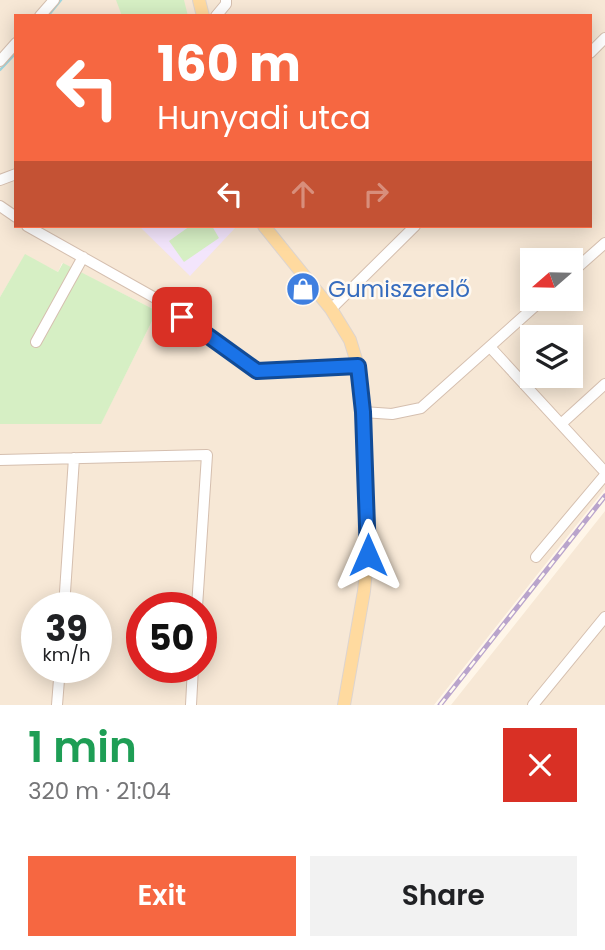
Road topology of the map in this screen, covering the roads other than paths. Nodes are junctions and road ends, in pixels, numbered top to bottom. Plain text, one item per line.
1 (54, 0) edge
2 (42, 14) edge
3 (605, 38) edge
4 (14, 46) edge
5 (592, 51) edge
6 (0, 61) edge
7 (31, 228) edge
8 (266, 228) edge
9 (413, 228) edge
10 (605, 243) edge
11 (83, 257) junction
12 (583, 262) edge
13 (331, 309) junction
14 (529, 312) edge
15 (36, 342) dead end
16 (490, 347) junction
17 (358, 366) junction
18 (605, 384) edge
19 (363, 412) junction
20 (561, 424) junction
21 (74, 458) junction
22 (0, 460) edge
23 (605, 473) edge
24 (536, 558) dead end
25 (65, 592) edge
26 (198, 592) edge
27 (605, 617) edge
28 (59, 683) edge
29 (192, 683) edge
30 (57, 705) edge
31 (191, 705) edge
32 (344, 705) edge
33 (533, 705) edge

1 - 2 street
3 - 5 street
4 - 6 street
7 - 11 street
8 - 13 main road
9 - 13 street
10 - 12 street
11 - 15 street
11 - 17 street
13 - 17 main road
14 - 16 street
16 - 19 street
16 - 20 street
17 - 19 main road
18 - 20 street
19 - 32 main road
20 - 23 street
21 - 22 street
21 - 25 street
21 - 26 street
23 - 24 street
27 - 33 street
28 - 30 street
29 - 31 street

